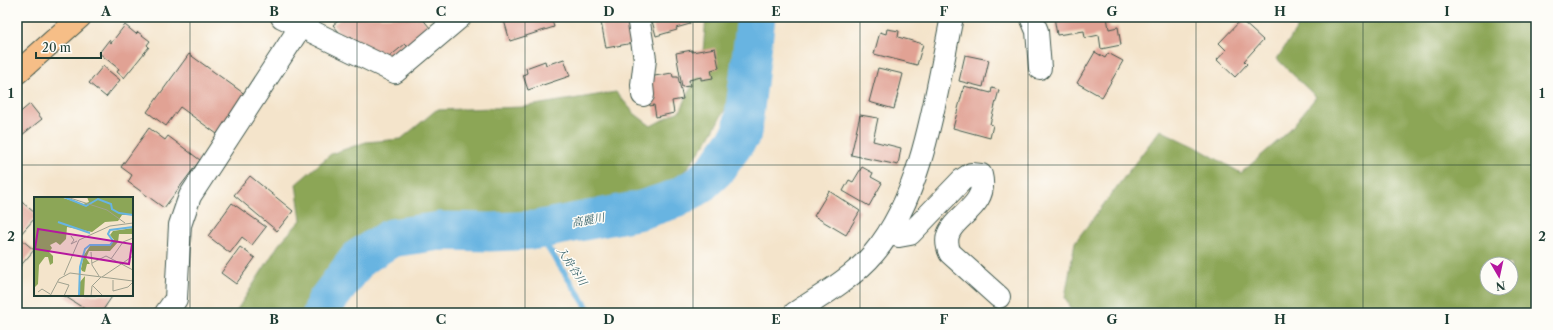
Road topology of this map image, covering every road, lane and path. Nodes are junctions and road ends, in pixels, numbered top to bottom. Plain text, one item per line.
1 (80, 17) edge
2 (460, 17) edge
3 (638, 17) edge
4 (952, 17) edge
5 (1031, 17) edge
6 (291, 21) edge
7 (1040, 68) dead end
8 (17, 73) edge
9 (643, 94) dead end
10 (889, 234) junction
11 (999, 296) dead end
12 (166, 313) edge
13 (794, 313) edge

1 - 8 main road
2 - 6 street
3 - 9 street
4 - 10 street
5 - 7 street
6 - 12 street
10 - 11 street
10 - 13 street

